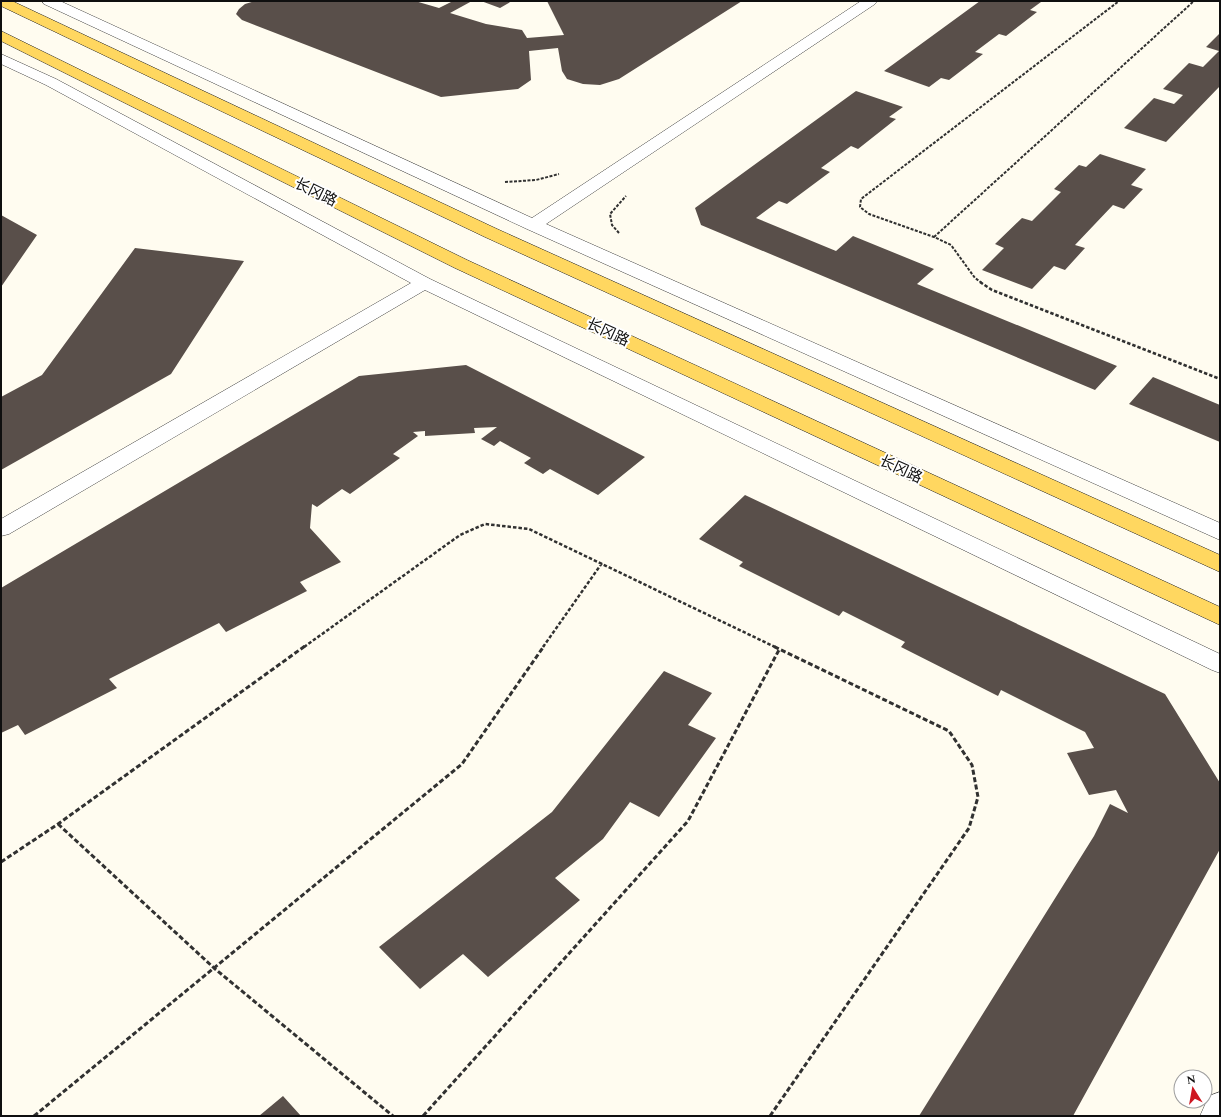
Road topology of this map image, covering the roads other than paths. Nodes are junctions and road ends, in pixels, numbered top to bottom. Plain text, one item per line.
1 (1, 1) edge
2 (49, 1) edge
3 (870, 1) edge
4 (1, 35) edge
5 (1, 58) edge
6 (534, 225) junction
7 (424, 283) junction
8 (1, 528) edge
9 (1220, 532) edge
10 (1220, 564) edge
11 (1220, 618) edge
12 (1220, 664) edge
13 (1220, 1106) edge
14 (1215, 1116) edge

1 - 10 main road
2 - 6 street
3 - 6 street
4 - 11 main road, 长冈路
5 - 7 street
6 - 9 street
7 - 8 street
7 - 12 street
13 - 14 street

